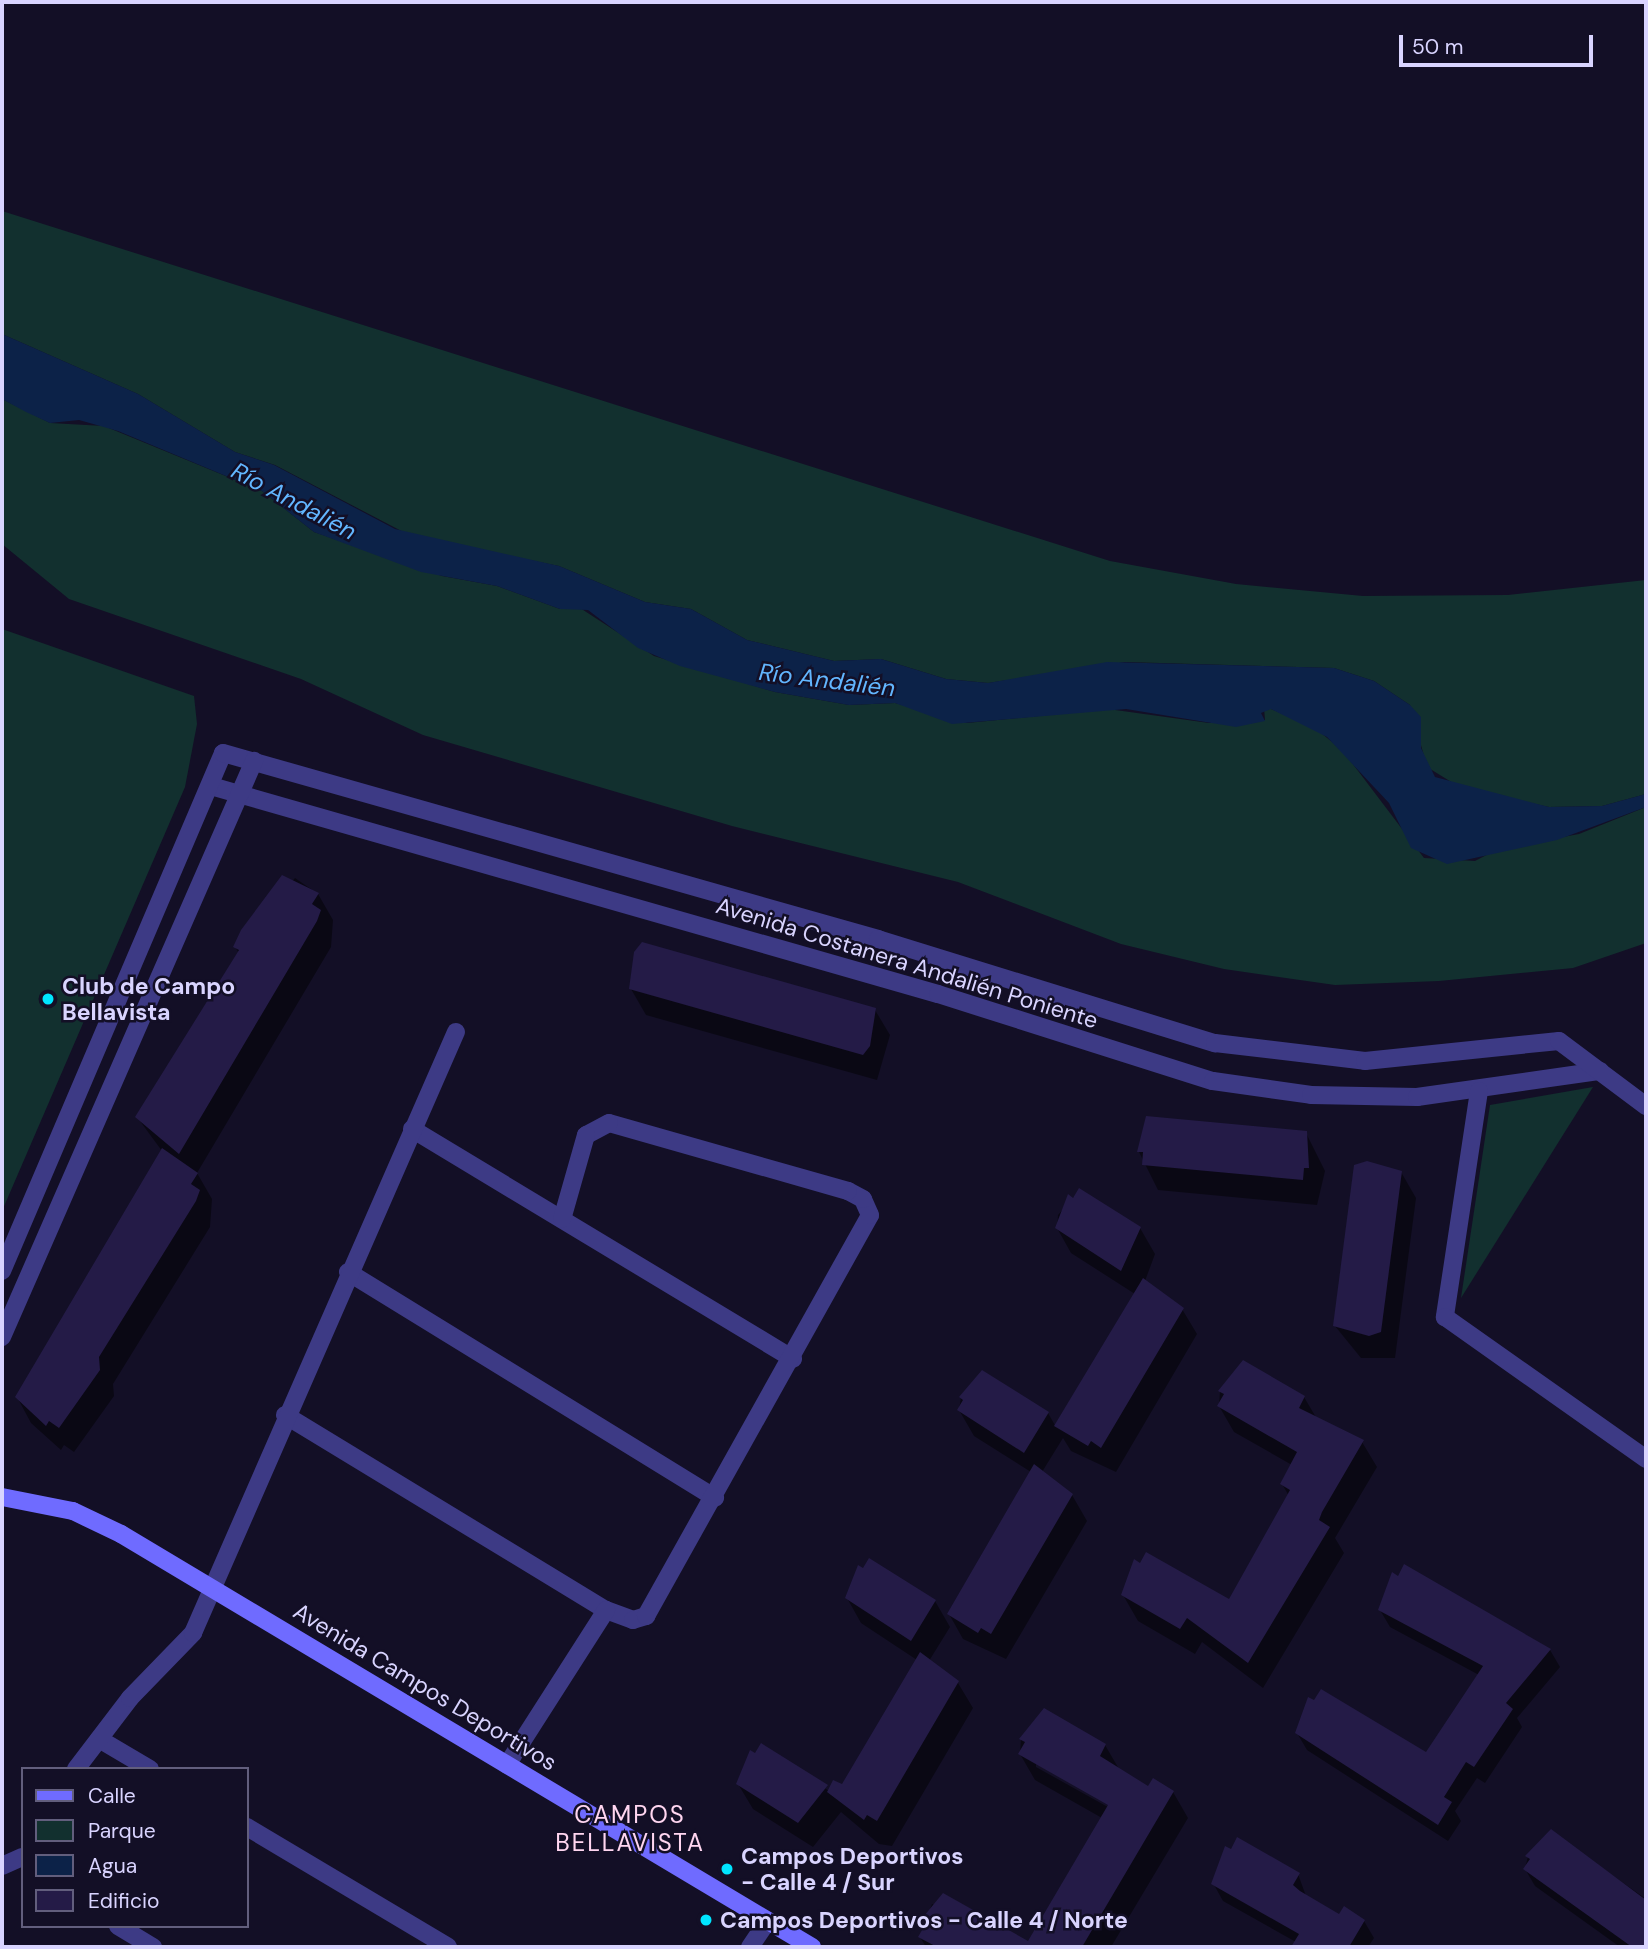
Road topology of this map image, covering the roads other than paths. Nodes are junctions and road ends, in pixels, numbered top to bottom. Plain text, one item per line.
1 (254, 761) junction
2 (211, 786) junction
3 (241, 794) junction
4 (456, 1032) dead end
5 (1600, 1071) junction
6 (1479, 1091) junction
7 (1646, 1106) edge
8 (412, 1129) junction
9 (562, 1219) junction
10 (2, 1271) edge
11 (348, 1272) junction
12 (2, 1336) edge
13 (793, 1359) junction
14 (285, 1415) junction
15 (1646, 1459) edge
16 (2, 1497) edge
17 (715, 1498) junction
18 (214, 1588) junction
19 (606, 1610) junction
20 (99, 1739) junction
21 (507, 1765) junction
22 (78, 1767) edge
23 (146, 1767) edge
24 (248, 1828) edge
25 (21, 1858) edge
26 (2, 1866) edge
27 (766, 1923) junction
28 (121, 1928) edge
29 (153, 1947) edge
30 (448, 1947) edge
31 (750, 1947) edge
32 (812, 1947) edge

1 - 2 street, Avenida Costanera Andalién Poniente
1 - 3 street
1 - 5 street, Avenida Costanera Andalién Poniente
2 - 3 street, Avenida Costanera Andalién Poniente
2 - 10 street
3 - 6 street, Avenida Costanera Andalién Poniente
3 - 12 street
4 - 8 street
5 - 6 street, Avenida Costanera Andalién Poniente
5 - 7 street
6 - 15 street
8 - 9 street
8 - 11 street
9 - 13 street
9 - 13 street
11 - 14 street
11 - 17 street
13 - 17 street
14 - 18 street
14 - 19 street
16 - 18 street, Avenida Campos Deportivos
17 - 19 street
18 - 20 street
18 - 21 street, Avenida Campos Deportivos
19 - 21 street
20 - 22 street
20 - 23 street
21 - 27 street, Avenida Campos Deportivos
24 - 30 street
25 - 26 street
27 - 31 street
27 - 32 street, Avenida Campos Deportivos
28 - 29 street

